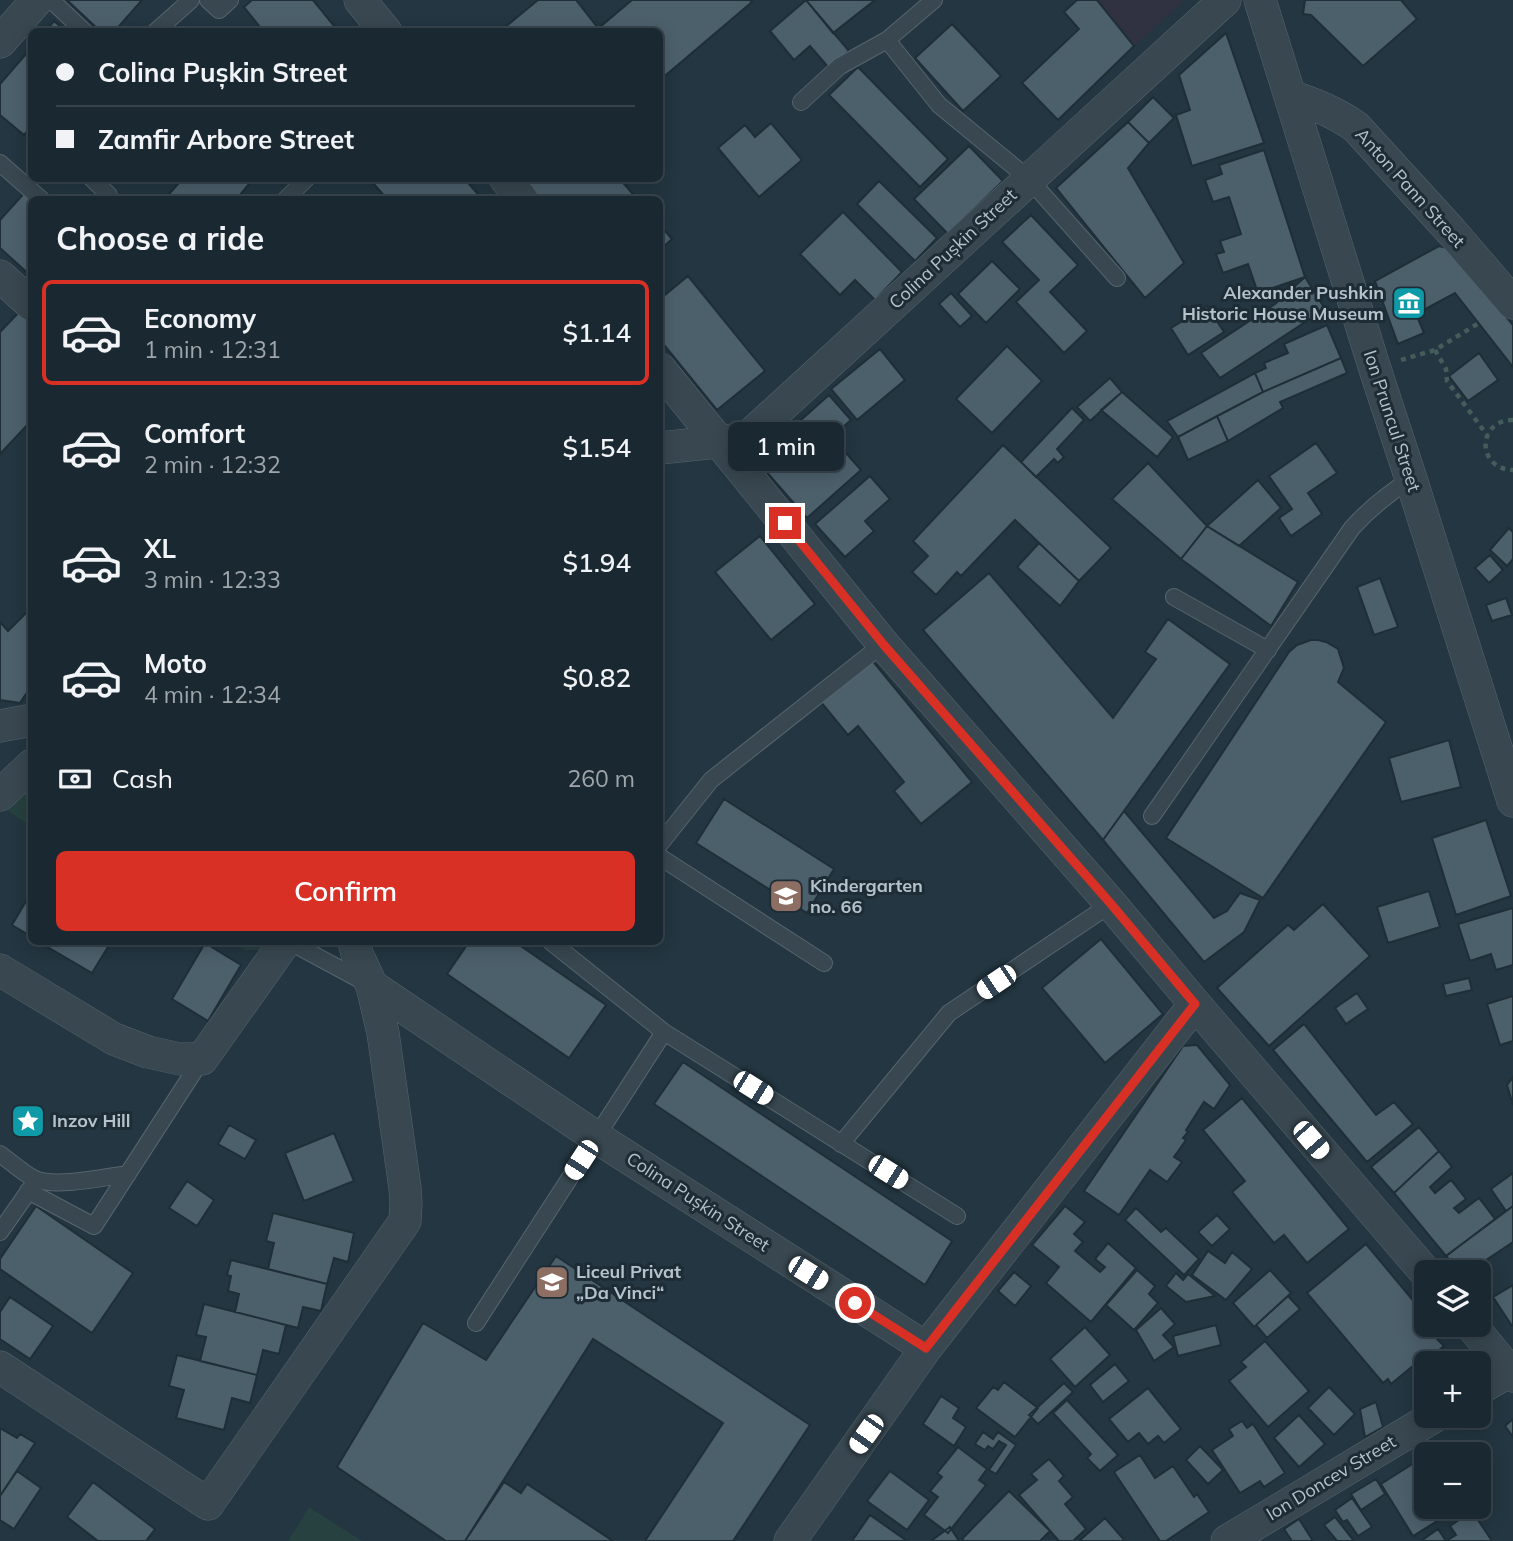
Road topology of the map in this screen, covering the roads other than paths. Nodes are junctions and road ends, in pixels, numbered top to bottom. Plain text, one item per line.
1 (37, 0) edge
2 (51, 0) edge
3 (191, 0) edge
4 (208, 0) edge
5 (230, 0) edge
6 (360, 0) edge
7 (934, 0) edge
8 (1225, 0) edge
9 (1260, 0) edge
10 (81, 28) edge
11 (160, 28) edge
12 (383, 28) edge
13 (887, 40) junction
14 (0, 42) edge
15 (1290, 96) junction
16 (801, 102) dead end
17 (0, 163) edge
18 (1029, 179) junction
19 (95, 182) edge
20 (303, 182) edge
21 (508, 182) edge
22 (109, 195) dead end
23 (37, 196) edge
24 (289, 196) edge
25 (519, 196) edge
26 (0, 276) edge
27 (1117, 278) dead end
28 (28, 301) edge
29 (1513, 303) edge
30 (663, 373) edge
31 (720, 443) junction
32 (663, 447) edge
33 (1412, 479) junction
34 (1174, 597) dead end
35 (883, 644) junction
36 (1268, 650) junction
37 (28, 721) edge
38 (0, 726) edge
39 (28, 769) edge
40 (0, 795) edge
41 (1513, 802) edge
42 (1152, 816) dead end
43 (663, 840) edge
44 (663, 859) edge
45 (1111, 904) junction
46 (285, 945) edge
47 (293, 945) edge
48 (355, 945) edge
49 (555, 945) edge
50 (824, 963) dead end
51 (0, 970) edge
52 (372, 986) junction
53 (1195, 1004) junction
54 (664, 1032) junction
55 (202, 1059) junction
56 (596, 1137) junction
57 (841, 1143) junction
58 (0, 1154) edge
59 (128, 1174) junction
60 (32, 1186) junction
61 (957, 1216) dead end
62 (0, 1232) edge
63 (1415, 1260) edge
64 (476, 1323) dead end
65 (1481, 1337) edge
66 (926, 1348) junction
67 (0, 1367) edge
68 (1512, 1372) edge
69 (1491, 1383) edge
70 (1415, 1428) edge
71 (790, 1541) edge
72 (1227, 1541) edge

1 - 14 street
2 - 10 lane
3 - 11 lane
4 - 5 lane
6 - 12 street
7 - 13 lane
8 - 18 street, Colina Pușkin Street
9 - 15 street, Ion Pruncul Street
13 - 16 lane
13 - 18 lane
15 - 29 street, Anton Pann Street
15 - 33 street, Ion Pruncul Street
17 - 23 lane
18 - 27 lane
18 - 31 street, Colina Pușkin Street
19 - 22 lane
20 - 24 lane
21 - 25 street
26 - 28 street
30 - 31 street
31 - 32 street, Colina Pușkin Street
31 - 35 street
33 - 36 lane
33 - 41 street, Ion Pruncul Street
34 - 36 lane
35 - 43 lane
35 - 45 street
36 - 42 lane
37 - 38 street
39 - 40 street
44 - 50 lane
45 - 53 street
45 - 57 lane
46 - 55 street
47 - 52 lane
48 - 52 street
49 - 54 lane
51 - 55 street
52 - 56 street, Colina Pușkin Street
52 - 67 street
53 - 63 street
53 - 66 street
54 - 56 lane
54 - 57 lane
55 - 59 lane
56 - 64 lane
56 - 66 street, Colina Pușkin Street
57 - 61 lane
58 - 60 lane
59 - 60 lane
59 - 60 lane
60 - 62 lane
65 - 68 street
66 - 71 street
68 - 69 street
70 - 72 street, Ion Doncev Street

